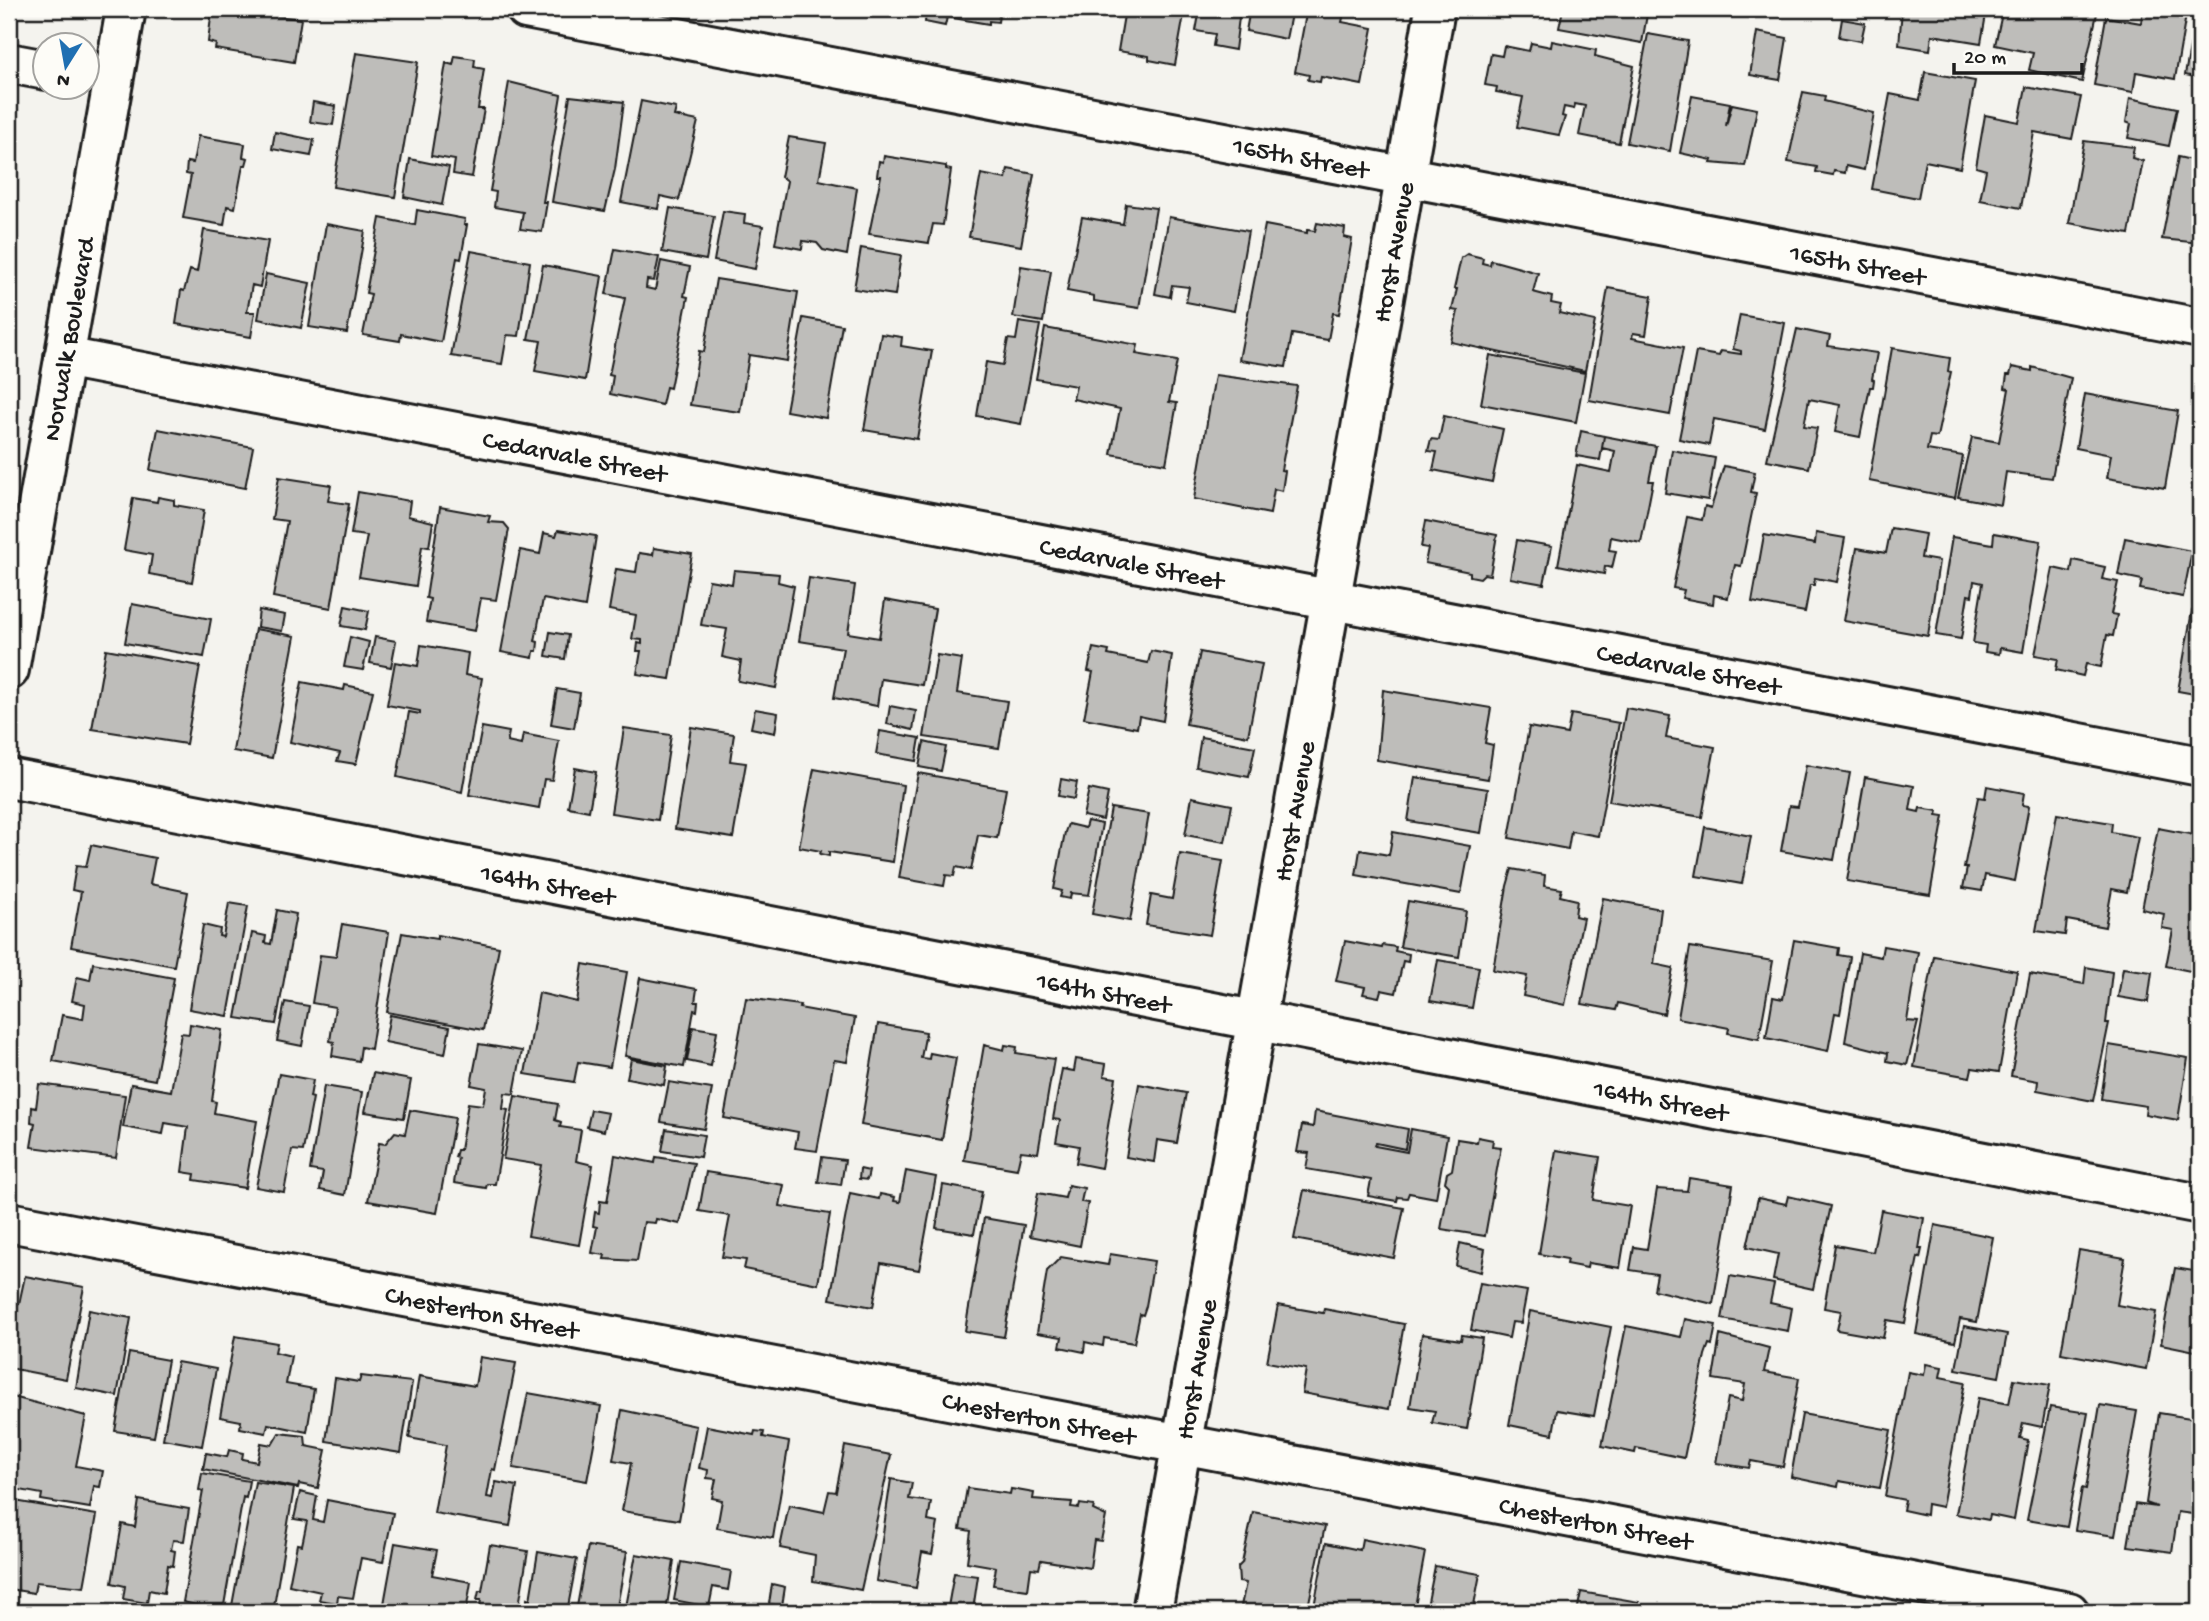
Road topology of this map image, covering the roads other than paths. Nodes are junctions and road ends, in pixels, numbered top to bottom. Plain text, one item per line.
1 (126, 9) edge
2 (526, 9) edge
3 (1434, 9) edge
4 (9, 63) edge
5 (32, 68) edge
6 (102, 75) edge
7 (97, 102) edge
8 (1405, 176) junction
9 (2200, 328) edge
10 (64, 357) junction
11 (1331, 600) junction
12 (9, 670) edge
13 (2200, 766) edge
14 (9, 778) edge
15 (1256, 1021) junction
16 (2200, 1204) edge
17 (9, 1222) edge
18 (1182, 1444) junction
19 (1152, 1612) edge
20 (2069, 1612) edge

1 - 6 street, Norwalk Boulevard
2 - 8 street, 165th Street
3 - 8 street, Horst Avenue
4 - 5 street
7 - 10 street, Norwalk Boulevard
8 - 9 street, 165th Street
8 - 11 street, Horst Avenue
10 - 11 street, Cedarvale Street
10 - 12 street, Norwalk Boulevard
11 - 13 street, Cedarvale Street
11 - 15 street, Horst Avenue
14 - 15 street, 164th Street
15 - 16 street, 164th Street
15 - 18 street, Horst Avenue
17 - 18 street, Chesterton Street
18 - 19 street, Horst Avenue
18 - 20 street, Chesterton Street

